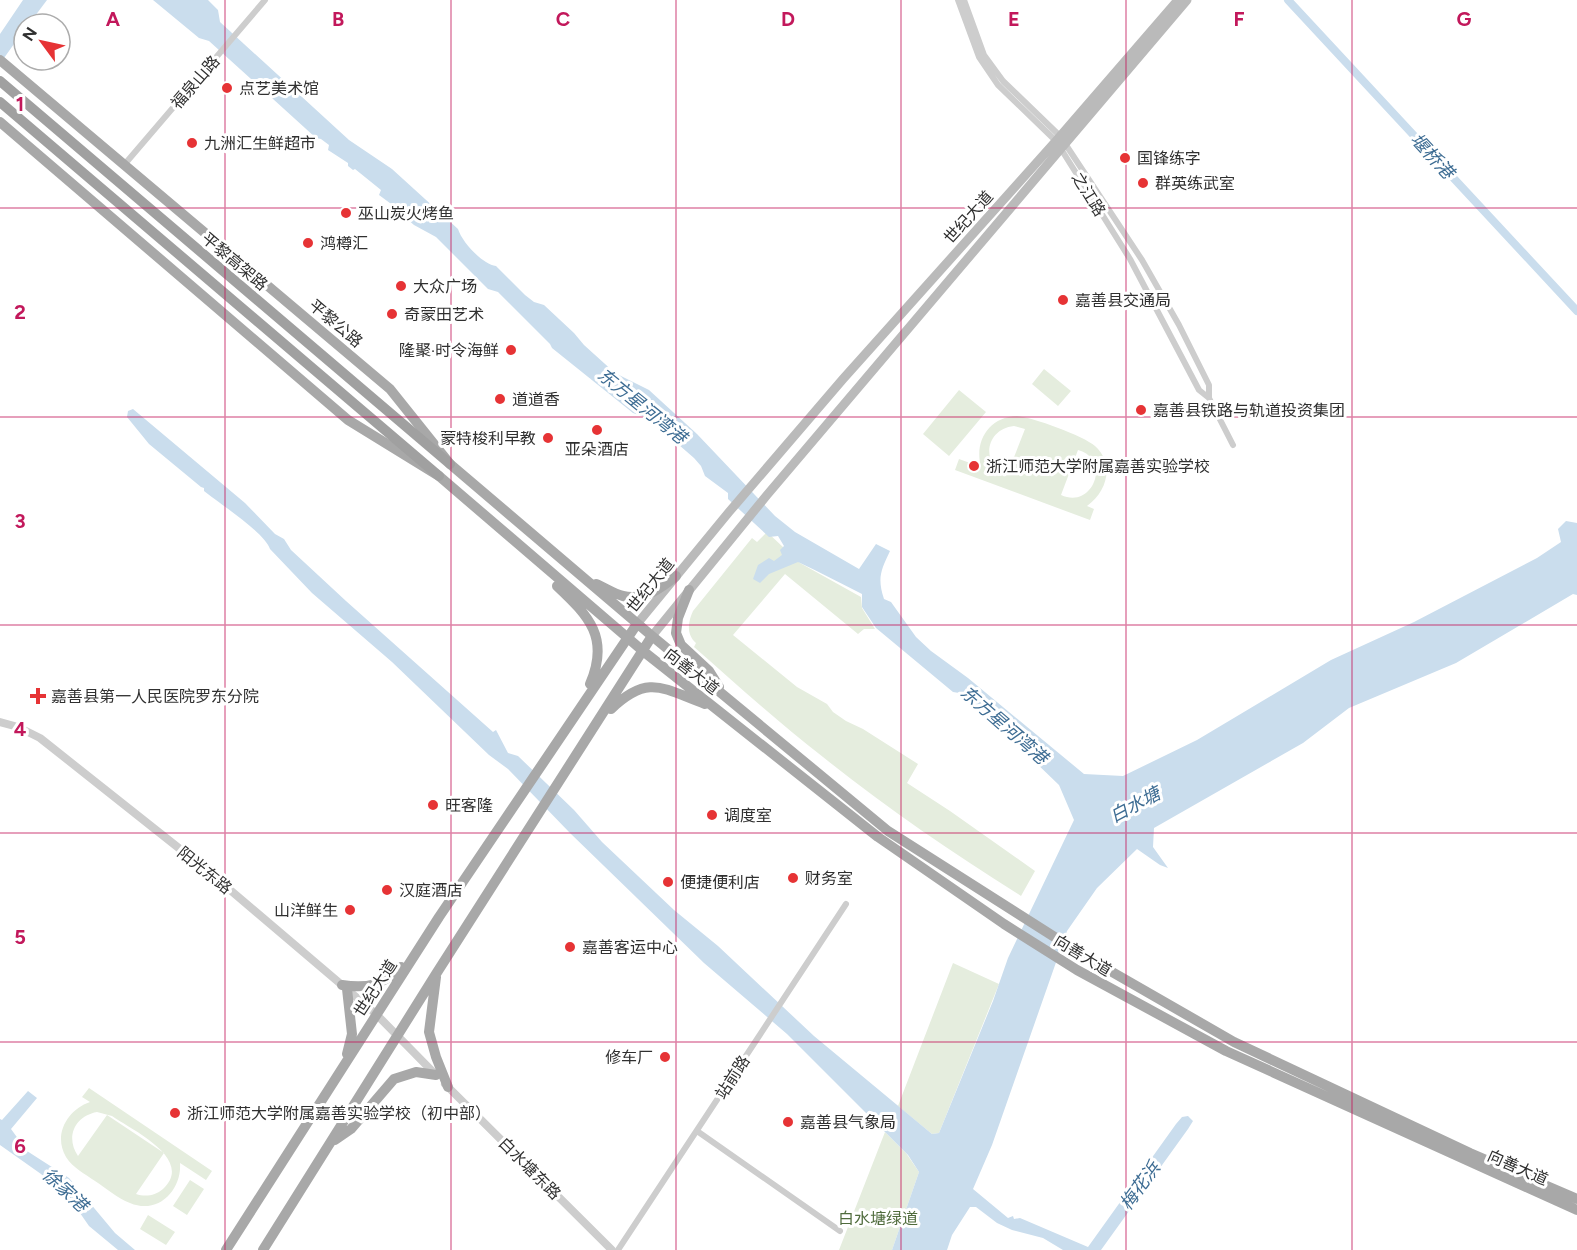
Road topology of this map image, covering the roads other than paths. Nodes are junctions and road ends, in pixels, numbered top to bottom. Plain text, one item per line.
1 (265, 0) edge
2 (958, 0) edge
3 (964, 0) edge
4 (1178, 0) edge
5 (1187, 0) edge
6 (0, 60) edge
7 (0, 81) edge
8 (0, 102) edge
9 (0, 122) edge
10 (1061, 142) junction
11 (124, 165) junction
12 (1209, 398) junction
13 (1233, 445) dead end
14 (450, 464) junction
15 (438, 476) junction
16 (542, 564) junction
17 (676, 576) junction
18 (586, 580) junction
19 (689, 590) junction
20 (638, 624) junction
21 (652, 636) junction
22 (627, 637) junction
23 (643, 651) junction
24 (726, 697) junction
25 (580, 707) junction
26 (714, 707) junction
27 (599, 719) junction
28 (0, 722) edge
29 (846, 904) dead end
30 (439, 917) junction
31 (436, 974) junction
32 (345, 987) junction
33 (376, 1014) junction
34 (397, 1036) junction
35 (343, 1066) junction
36 (436, 1075) junction
37 (448, 1087) junction
38 (697, 1131) junction
39 (329, 1144) junction
40 (1577, 1199) edge
41 (1577, 1210) edge
42 (840, 1231) dead end
43 (226, 1250) edge
44 (263, 1250) edge
45 (612, 1250) edge
46 (618, 1250) edge

1 - 11 street, 福泉山路
2 - 10 street, 之江路
3 - 10 street, 之江路
4 - 10 main road, 世纪大道
5 - 10 main road, 世纪大道
6 - 11 main road, 平黎公路
7 - 14 highway, 平黎高架路
8 - 15 highway, 平黎高架路
9 - 15 main road
10 - 12 street, 之江路
10 - 12 street, 之江路
10 - 17 main road, 世纪大道
10 - 19 main road, 世纪大道
11 - 14 main road, 平黎公路
12 - 13 street, 之江路
14 - 18 main road, 平黎公路
15 - 16 main road
16 - 22 main road
16 - 25 main road
17 - 18 main road
17 - 20 main road, 世纪大道
18 - 20 main road, 平黎公路
19 - 21 main road, 世纪大道
19 - 24 main road
20 - 21 main road, 向善大道
20 - 22 main road, 世纪大道
21 - 23 main road, 世纪大道
21 - 24 main road, 向善大道
22 - 23 main road, 向善大道
22 - 25 main road, 世纪大道
23 - 26 main road, 向善大道
23 - 27 main road, 世纪大道
24 - 40 main road, 向善大道
25 - 30 main road, 世纪大道
26 - 27 main road
26 - 41 main road, 向善大道
27 - 31 main road, 世纪大道
28 - 32 street, 阳光东路
29 - 38 street, 站前路
30 - 32 main road
30 - 33 main road, 世纪大道
31 - 34 main road, 世纪大道
31 - 37 main road
32 - 33 street, 阳光东路
32 - 35 main road
33 - 34 street, 阳光东路
33 - 35 main road, 世纪大道
34 - 36 street, 白水塘东路
34 - 39 main road, 世纪大道
35 - 43 main road, 世纪大道
36 - 37 street, 白水塘东路
36 - 39 main road
37 - 45 street, 白水塘东路
38 - 42 street
38 - 46 street, 站前路
39 - 44 main road, 世纪大道

